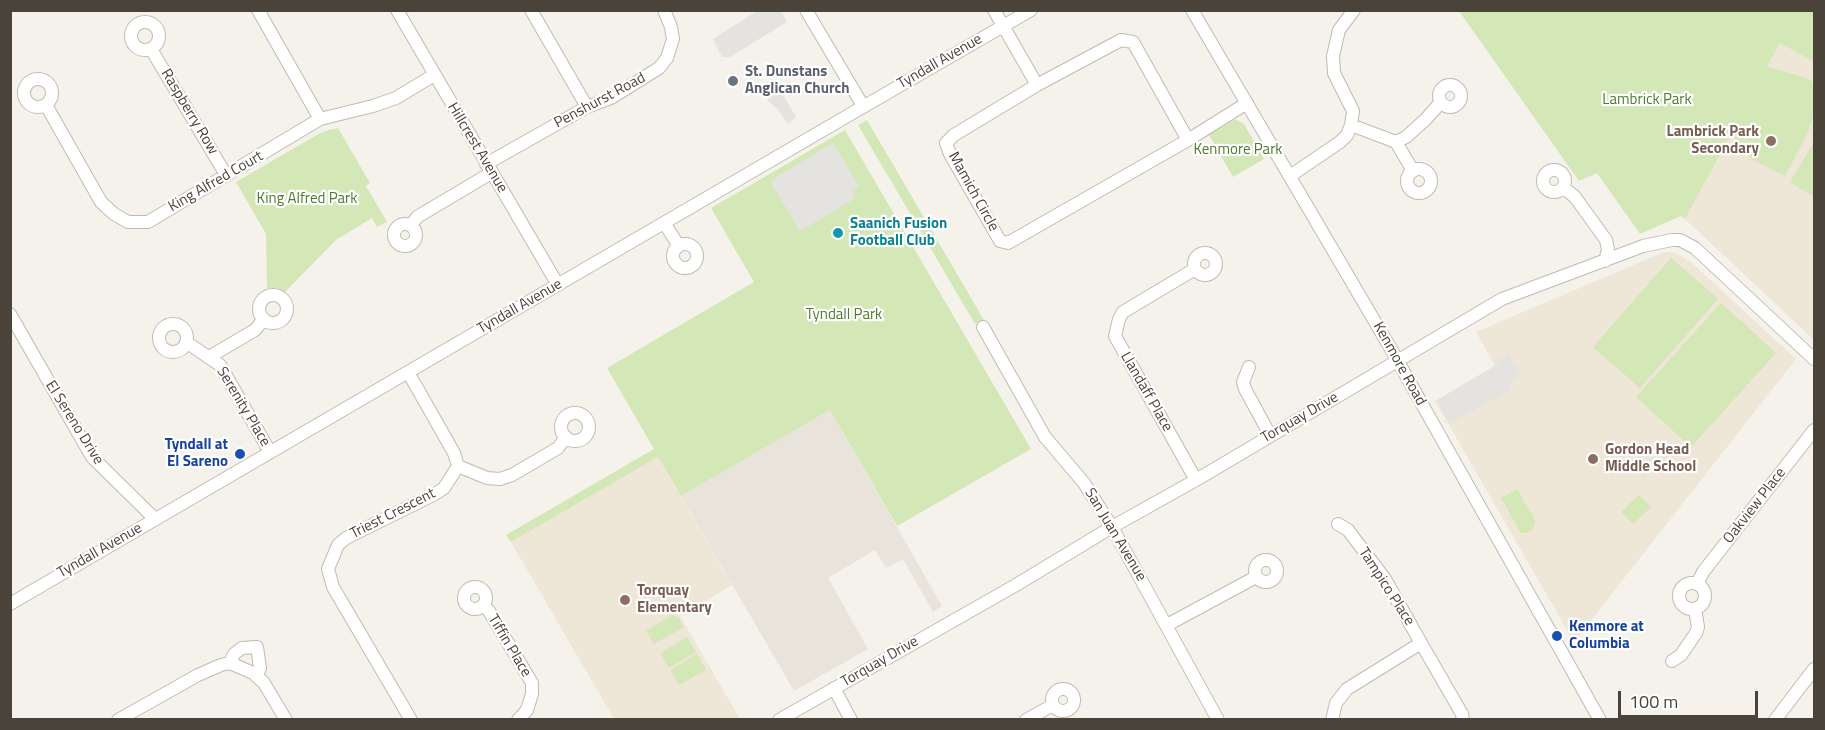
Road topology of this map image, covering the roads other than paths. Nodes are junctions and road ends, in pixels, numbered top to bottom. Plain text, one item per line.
1 (258, 10) edge
2 (397, 10) edge
3 (531, 10) edge
4 (664, 10) edge
5 (806, 10) edge
6 (994, 10) edge
7 (1031, 10) edge
8 (1192, 10) edge
9 (1354, 10) edge
10 (1003, 26) junction
11 (151, 49) dead end
12 (434, 75) junction
13 (1037, 85) junction
14 (1440, 102) dead end
15 (1247, 104) junction
16 (46, 105) dead end
17 (587, 106) junction
18 (863, 106) junction
19 (320, 119) junction
20 (1351, 125) junction
21 (1188, 140) junction
22 (1396, 142) junction
23 (489, 168) junction
24 (1413, 171) dead end
25 (226, 175) junction
26 (1290, 176) junction
27 (1564, 188) dead end
28 (664, 223) junction
29 (411, 226) dead end
30 (679, 246) dead end
31 (1605, 261) junction
32 (1196, 269) dead end
33 (558, 285) junction
34 (10, 314) edge
35 (264, 319) dead end
36 (982, 327) dead end
37 (186, 342) dead end
38 (209, 357) junction
39 (1815, 359) edge
40 (1398, 361) junction
41 (1249, 367) dead end
42 (408, 372) junction
43 (1815, 430) edge
44 (1270, 435) junction
45 (566, 437) dead end
46 (270, 452) junction
47 (458, 466) junction
48 (1196, 480) junction
49 (155, 519) junction
50 (1338, 524) dead end
51 (1112, 526) junction
52 (1256, 577) dead end
53 (1697, 584) junction
54 (10, 604) edge
55 (483, 605) dead end
56 (1695, 609) junction
57 (1167, 625) junction
58 (1421, 643) junction
59 (1672, 661) dead end
60 (230, 663) junction
61 (1815, 669) edge
62 (256, 676) junction
63 (834, 688) junction
64 (1053, 705) dead end
65 (118, 720) edge
66 (286, 720) edge
67 (411, 720) edge
68 (518, 720) edge
69 (778, 720) edge
70 (851, 720) edge
71 (1026, 720) edge
72 (1218, 720) edge
73 (1332, 720) edge
74 (1463, 720) edge
75 (1600, 720) edge
76 (1775, 720) edge

1 - 19 street
2 - 12 street, Hillcrest Avenue
3 - 17 street
4 - 17 street, Penshurst Road
5 - 18 street
6 - 10 street
7 - 10 street, Tyndall Avenue
8 - 15 street, Kenmore Road
9 - 20 street
10 - 13 street
10 - 18 street, Tyndall Avenue
11 - 25 street, Raspberry Row
12 - 19 street, King Alfred Court
12 - 23 street, Hillcrest Avenue
13 - 21 street, Mamich Circle
13 - 21 street, Mamich Circle
14 - 22 street
15 - 21 street, Mamich Circle
15 - 26 street, Kenmore Road
16 - 25 street, King Alfred Court
17 - 23 street, Penshurst Road
18 - 28 street, Tyndall Avenue
19 - 25 street, King Alfred Court
20 - 22 street
20 - 26 street
22 - 24 street
23 - 29 street, Penshurst Road
23 - 33 street, Hillcrest Avenue
26 - 40 street, Kenmore Road
27 - 31 street
28 - 30 street
28 - 33 street, Tyndall Avenue
31 - 39 street, Torquay Drive
31 - 40 street, Torquay Drive
32 - 48 street, Llandaff Place
33 - 42 street, Tyndall Avenue
34 - 49 street, El Sereno Drive
35 - 38 street
36 - 51 street, San Juan Avenue
37 - 38 street, Serenity Place
38 - 46 street, Serenity Place
40 - 44 street, Torquay Drive
40 - 75 street, Kenmore Road
41 - 44 street
42 - 46 street, Tyndall Avenue
42 - 47 street
43 - 53 street, Oakview Place
44 - 48 street, Torquay Drive
45 - 47 street
46 - 49 street, Tyndall Avenue
47 - 67 street, Triest Crescent
48 - 51 street, Torquay Drive
49 - 54 street, Tyndall Avenue
50 - 58 street, Tampico Place
51 - 57 street, San Juan Avenue
51 - 63 street, Torquay Drive
52 - 57 street
53 - 56 street
53 - 56 street, Oakview Place
55 - 68 street, Tiffin Place
56 - 59 street
57 - 72 street, San Juan Avenue
58 - 73 street, Tampico Place
58 - 74 street
60 - 62 street
60 - 62 street
60 - 65 street
61 - 76 street
62 - 66 street
63 - 69 street, Torquay Drive
63 - 70 street
64 - 71 street

